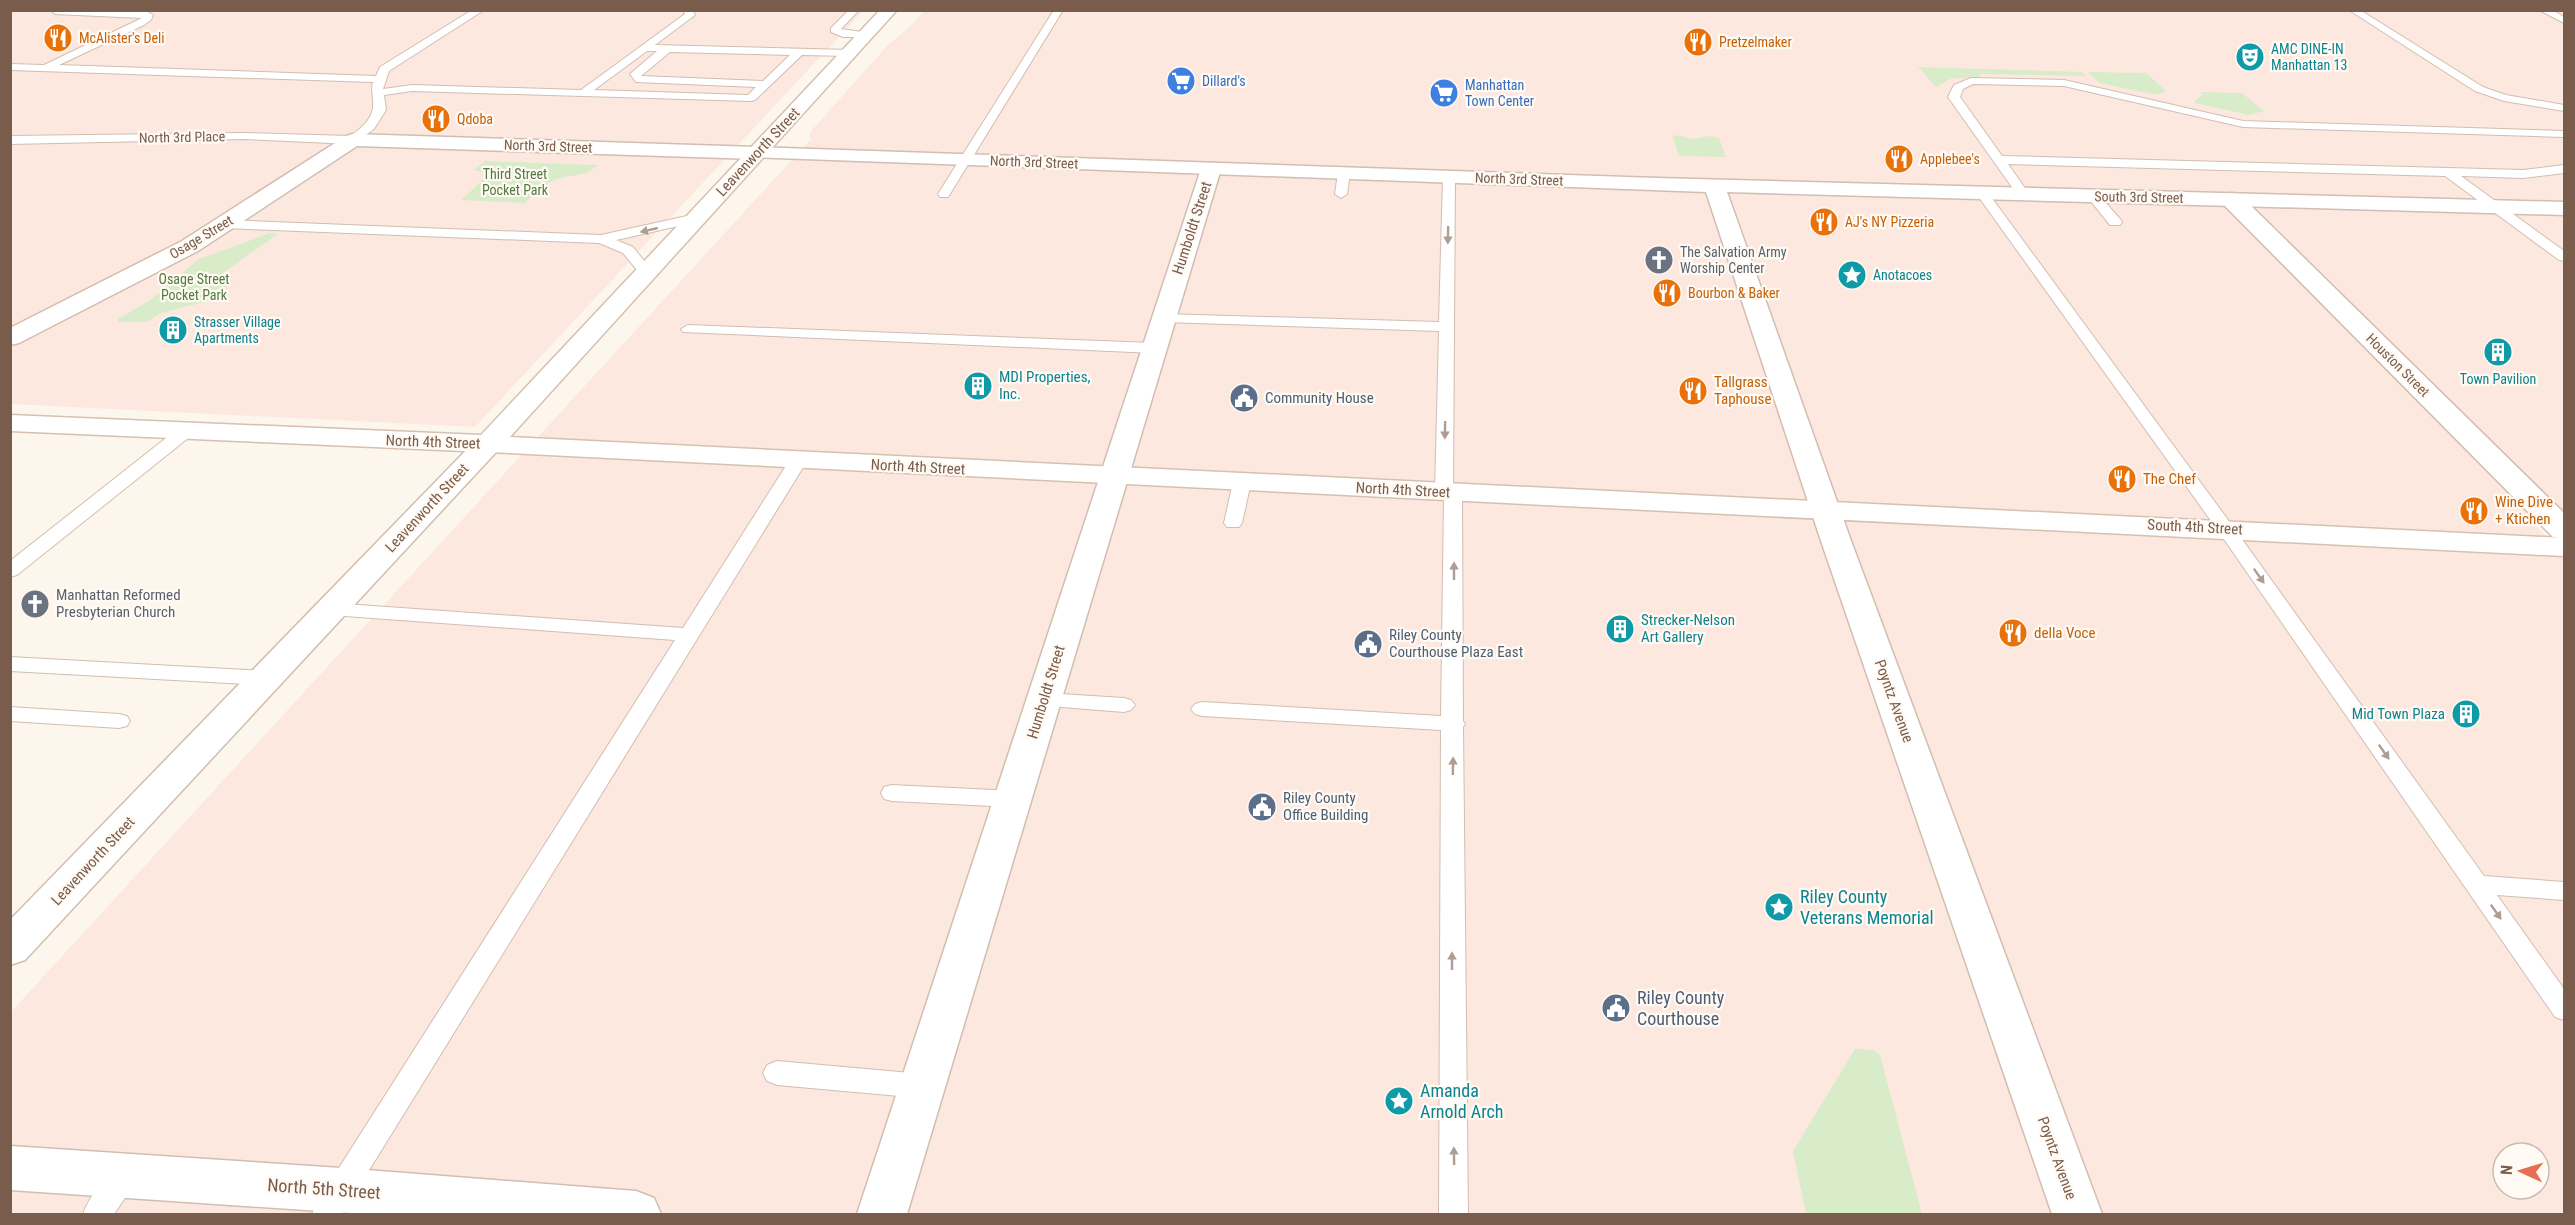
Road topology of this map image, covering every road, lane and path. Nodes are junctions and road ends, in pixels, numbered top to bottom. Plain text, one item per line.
1 (55, 10) edge
2 (480, 10) edge
3 (688, 10) edge
4 (855, 10) edge
5 (889, 10) edge
6 (1059, 10) edge
7 (2352, 10) edge
8 (2543, 10) edge
9 (2565, 20) edge
10 (866, 35) junction
11 (645, 48) junction
12 (667, 49) junction
13 (799, 52) junction
14 (850, 53) junction
15 (10, 67) edge
16 (43, 68) junction
17 (380, 80) junction
18 (766, 84) junction
19 (378, 93) junction
20 (583, 93) junction
21 (2563, 104) edge
22 (2564, 135) edge
23 (10, 140) edge
24 (353, 140) junction
25 (756, 153) junction
26 (966, 160) junction
27 (1999, 160) junction
28 (1211, 169) junction
29 (2565, 169) edge
30 (2448, 172) junction
31 (1344, 173) junction
32 (1449, 177) junction
33 (1714, 185) junction
34 (1982, 193) junction
35 (944, 194) dead end
36 (1341, 194) dead end
37 (2023, 194) junction
38 (2093, 196) junction
39 (2231, 199) junction
40 (2493, 207) junction
41 (2565, 209) edge
42 (696, 218) junction
43 (2115, 222) dead end
44 (224, 224) junction
45 (600, 239) junction
46 (2565, 257) edge
47 (646, 272) junction
48 (1164, 318) junction
49 (1446, 327) junction
50 (688, 329) dead end
51 (10, 338) edge
52 (1154, 348) junction
53 (10, 423) edge
54 (186, 431) junction
55 (488, 444) junction
56 (798, 461) junction
57 (1114, 476) junction
58 (1242, 482) junction
59 (1448, 492) junction
60 (1825, 510) junction
61 (1233, 523) dead end
62 (2225, 528) junction
63 (2565, 530) edge
64 (2565, 547) edge
65 (10, 571) edge
66 (331, 609) junction
67 (689, 635) junction
68 (10, 663) edge
69 (266, 678) junction
70 (1044, 700) junction
71 (1124, 705) dead end
72 (1202, 709) dead end
73 (10, 714) edge
74 (119, 721) dead end
75 (1454, 723) junction
76 (892, 793) dead end
77 (1013, 799) junction
78 (2477, 885) junction
79 (2565, 891) edge
80 (10, 948) edge
81 (2554, 980) edge
82 (2565, 1009) edge
83 (777, 1073) dead end
84 (922, 1086) junction
85 (10, 1168) edge
86 (126, 1176) junction
87 (333, 1202) edge
88 (97, 1215) edge
89 (636, 1215) edge
90 (882, 1215) edge
91 (1454, 1215) edge
92 (2077, 1215) edge

1 - 16 lane
2 - 17 lane
3 - 11 lane
4 - 10 lane
5 - 10 street, Leavenworth Street
6 - 26 lane
7 - 21 lane
8 - 9 lane
10 - 14 street, Leavenworth Street
11 - 12 lane
11 - 20 lane
12 - 13 lane
12 - 18 lane
13 - 14 lane
13 - 18 lane
14 - 25 street, Leavenworth Street
15 - 16 lane
16 - 17 lane
17 - 19 lane
18 - 20 lane
19 - 20 lane
19 - 24 lane
21 - 22 lane
22 - 27 lane
23 - 24 lane, North 3rd Place
24 - 25 street, North 3rd Street
24 - 44 street, Osage Street
25 - 26 street, North 3rd Street
25 - 42 street, Leavenworth Street
26 - 28 street, North 3rd Street
26 - 35 lane
27 - 30 lane
27 - 37 lane
28 - 31 street, North 3rd Street
28 - 48 street, Humboldt Street
29 - 30 lane
30 - 40 lane
31 - 32 street, North 3rd Street
31 - 36 lane
32 - 33 street, North 3rd Street
32 -> 49 lane
33 - 34 street, South 3rd Street
33 - 60 street, Poyntz Avenue
34 - 37 street, South 3rd Street
34 - 62 lane
37 - 38 street, South 3rd Street
38 - 39 street, South 3rd Street
38 - 43 lane
39 - 40 street, South 3rd Street
39 - 63 street, Houston Street
40 - 41 street, South 3rd Street
40 - 46 lane
42 -> 45 lane
42 - 47 street, Leavenworth Street
44 - 45 lane
44 - 51 street, Osage Street
45 - 47 lane
47 - 55 street, Leavenworth Street
48 - 49 lane
48 - 52 street, Humboldt Street
49 -> 59 lane
50 - 52 lane
52 - 57 street, Humboldt Street
53 - 54 street, North 4th Street
54 - 55 street, North 4th Street
54 - 65 lane
55 - 56 street, North 4th Street
55 - 66 street, Leavenworth Street
56 - 57 street, North 4th Street
56 - 67 lane
57 - 58 street, North 4th Street
57 - 70 street, Humboldt Street
58 - 59 street, North 4th Street
58 - 61 lane
59 - 60 street, North 4th Street
75 -> 59 lane
60 - 62 street, South 4th Street
60 - 92 street, Poyntz Avenue
62 - 64 street, South 4th Street
62 -> 78 lane
66 - 67 lane
66 - 69 street, Leavenworth Street
67 - 87 lane
68 - 69 lane
69 - 80 street, Leavenworth Street
70 - 71 lane
70 - 77 street, Humboldt Street
72 - 75 lane
73 - 74 lane
91 -> 75 lane
76 - 77 lane
77 - 84 street, Humboldt Street
78 - 79 lane
78 -> 81 lane
81 - 82 lane
83 - 84 lane
84 - 90 street, Humboldt Street
85 - 86 street, North 5th Street
86 - 87 street, North 5th Street
86 - 88 lane
87 - 89 street, North 5th Street

